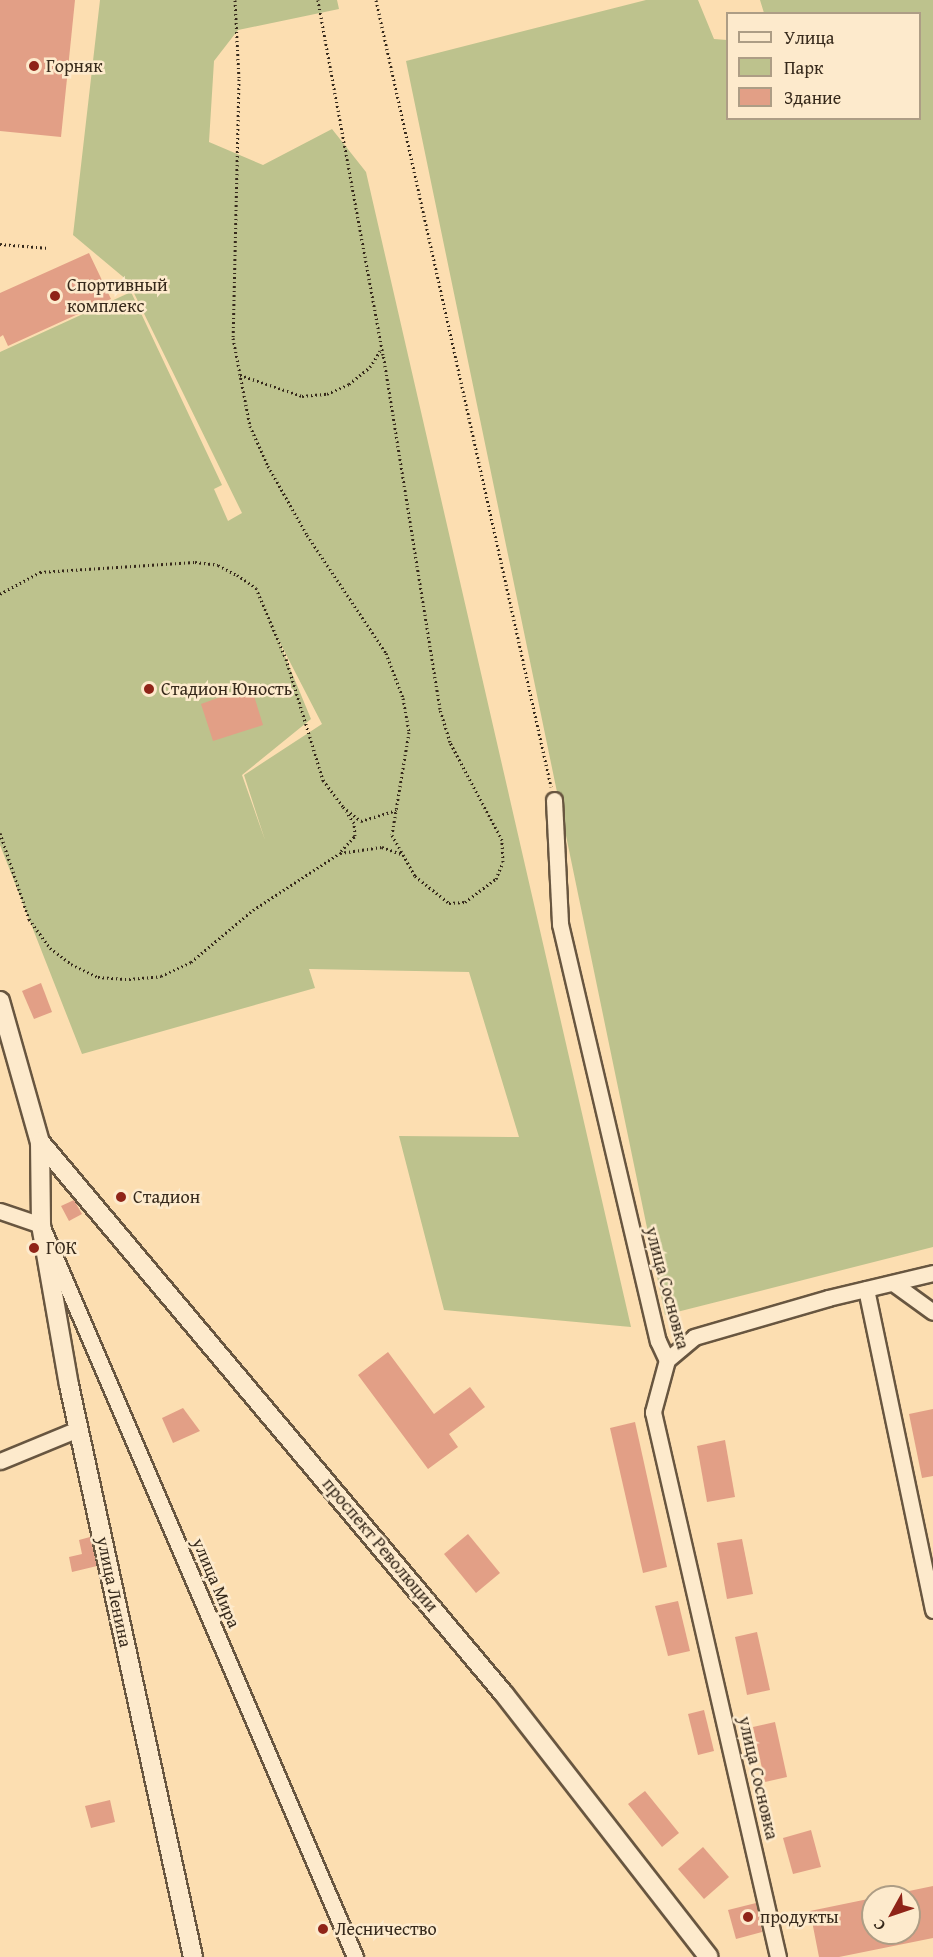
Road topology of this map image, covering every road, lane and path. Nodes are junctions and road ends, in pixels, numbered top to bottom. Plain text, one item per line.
1 (235, 0) edge
2 (318, 0) edge
3 (376, 0) edge
4 (0, 244) edge
5 (49, 248) dead end
6 (381, 349) junction
7 (240, 375) junction
8 (0, 594) edge
9 (554, 800) joint
10 (343, 807) junction
11 (396, 810) junction
12 (0, 833) edge
13 (340, 853) junction
14 (402, 855) junction
15 (0, 1001) edge
16 (40, 1142) junction
17 (0, 1211) edge
18 (41, 1225) junction
19 (933, 1273) edge
20 (893, 1283) junction
21 (866, 1289) junction
22 (933, 1312) edge
23 (667, 1360) junction
24 (78, 1429) junction
25 (0, 1461) edge
26 (933, 1610) edge
27 (193, 1957) edge
28 (355, 1957) edge
29 (709, 1957) edge
30 (778, 1957) edge

1 - 7 path
2 - 6 path
3 - 9 path
4 - 5 path
6 - 7 path
6 - 14 path
7 - 11 path
8 - 10 path
9 - 23 street, улица Сосновка
10 - 11 path
10 - 13 path
11 - 14 path
12 - 13 path
13 - 14 path
15 - 16 street
16 - 18 street, улица Ленина
16 - 29 street, проспект Революции
17 - 18 street
18 - 24 street, улица Ленина
18 - 28 street, улица Мира
19 - 20 street
20 - 21 street
20 - 22 street
21 - 23 street
21 - 26 street
23 - 30 street, улица Сосновка
24 - 25 street
24 - 27 street, улица Ленина

